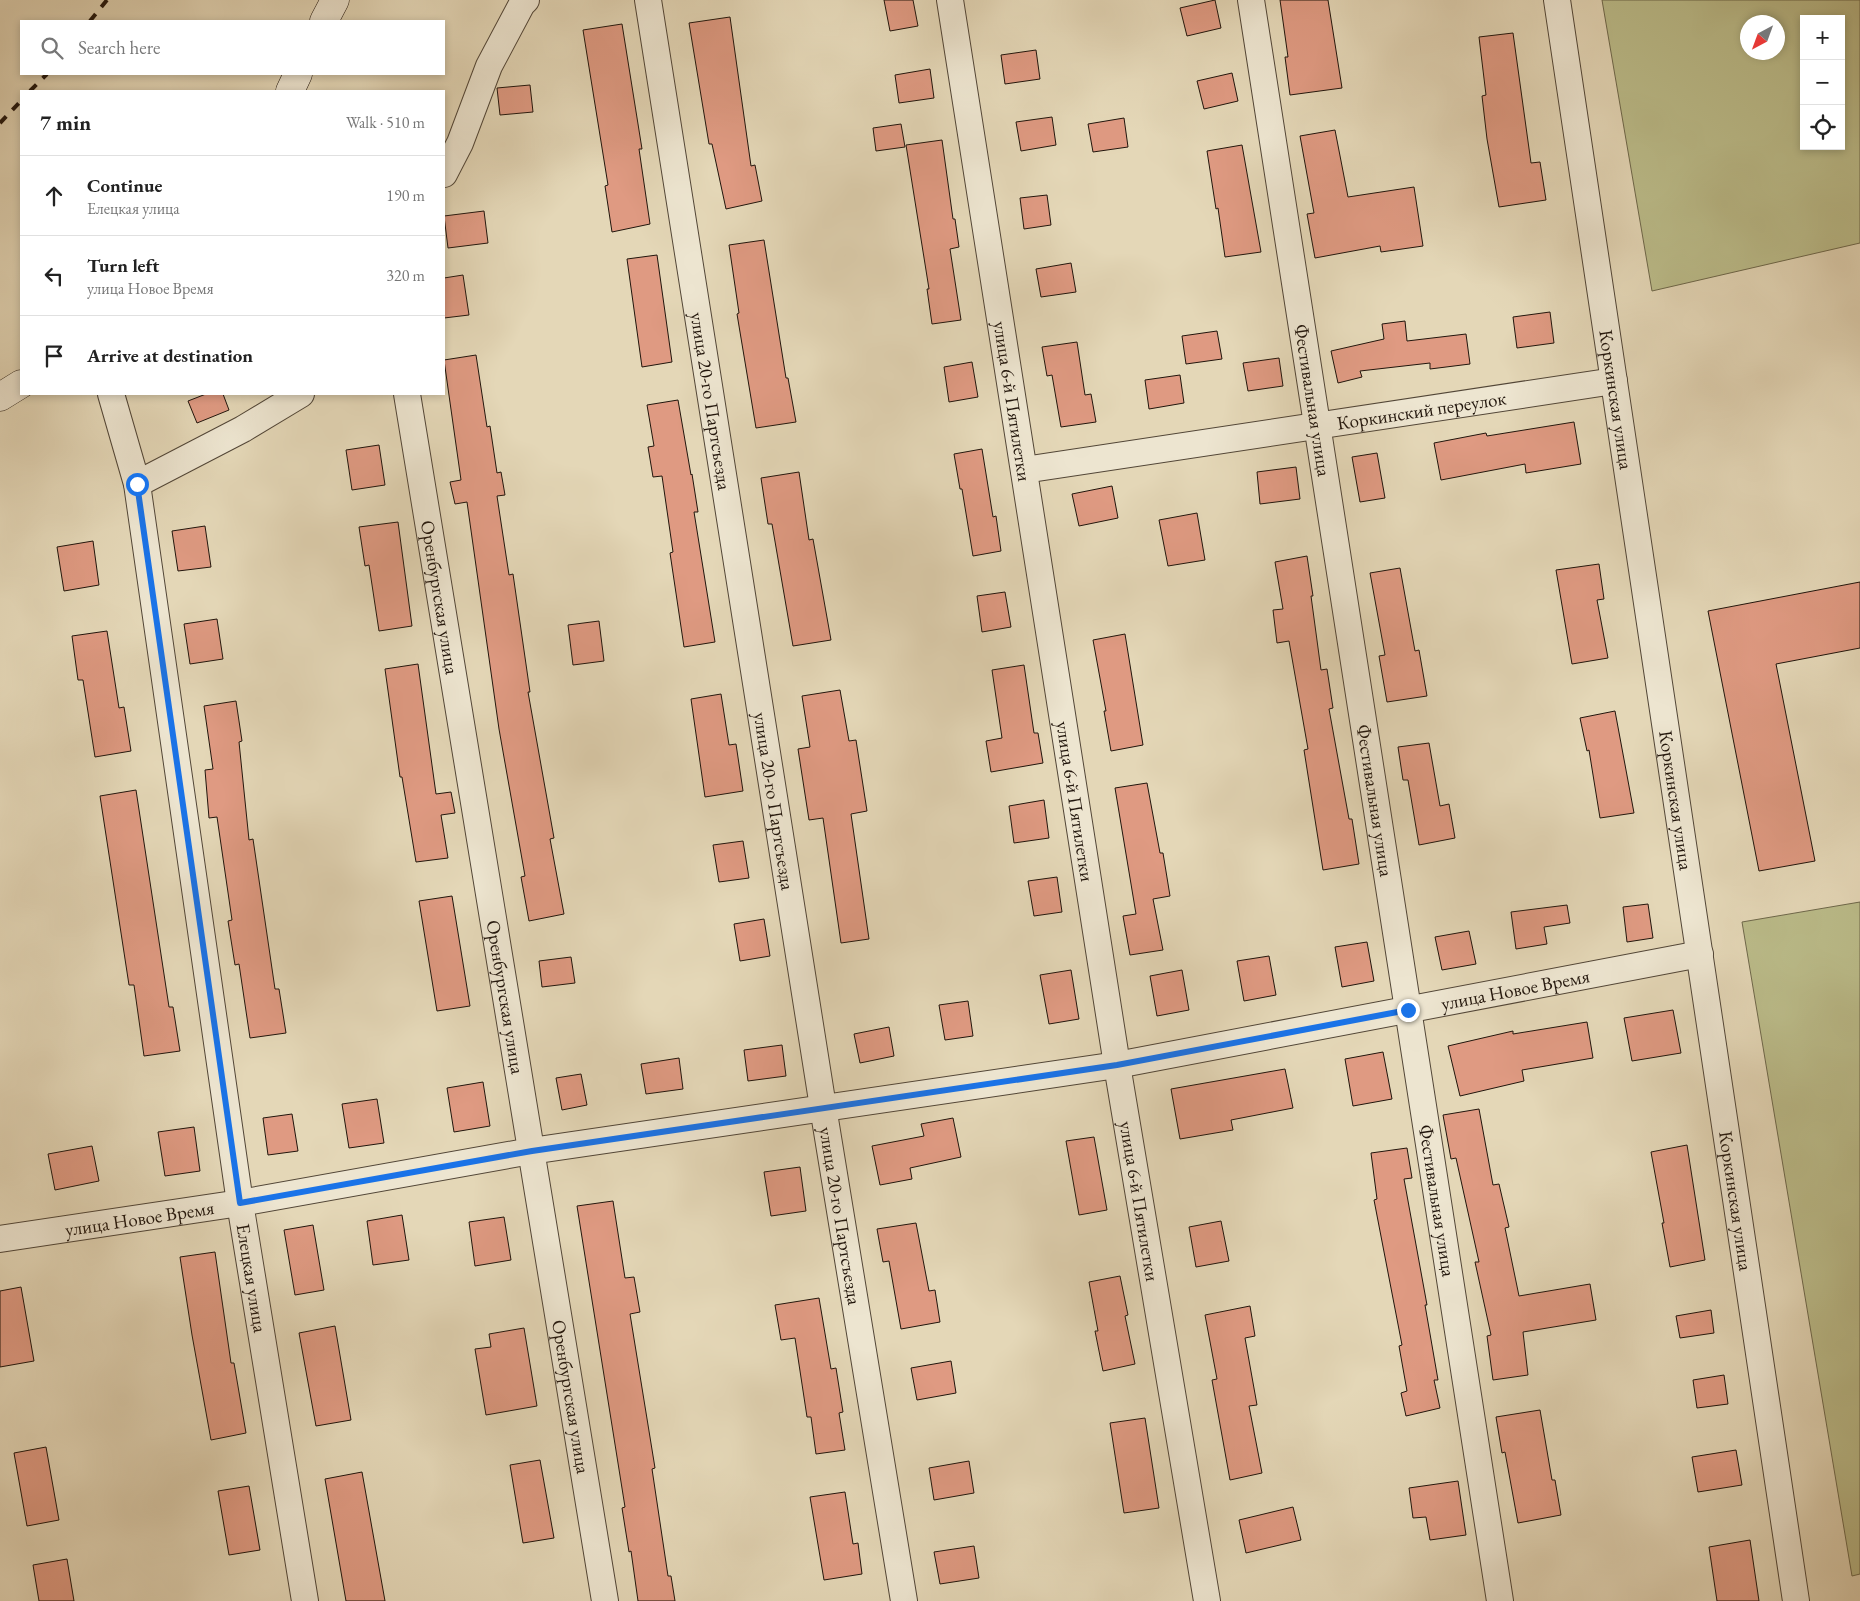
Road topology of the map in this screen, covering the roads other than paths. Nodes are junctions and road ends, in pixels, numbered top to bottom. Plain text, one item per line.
1 (335, 0) edge
2 (526, 0) edge
3 (648, 0) edge
4 (950, 0) edge
5 (1251, 0) edge
6 (1557, 0) edge
7 (325, 20) edge
8 (298, 75) edge
9 (290, 90) edge
10 (445, 172) edge
11 (1614, 381) junction
12 (20, 385) edge
13 (111, 395) edge
14 (300, 395) edge
15 (407, 395) edge
16 (0, 397) edge
17 (1316, 426) junction
18 (1024, 470) junction
19 (137, 484) junction
20 (1700, 954) junction
21 (1408, 1010) junction
22 (1117, 1065) junction
23 (823, 1107) junction
24 (532, 1151) junction
25 (240, 1203) junction
26 (0, 1239) edge
27 (305, 1601) edge
28 (605, 1601) edge
29 (904, 1601) edge
30 (1207, 1601) edge
31 (1500, 1601) edge
32 (1796, 1601) edge

1 - 7 main road
2 - 10 street
3 - 23 street, улица 20-го Партсъезда
4 - 18 street, улица 6-й Пятилетки
5 - 17 street, Фестивальная улица
6 - 11 street, Коркинская улица
8 - 9 main road
11 - 17 street, Коркинский переулок
11 - 20 street, Коркинская улица
12 - 16 main road
13 - 19 street, Елецкая улица
14 - 19 street
15 - 24 street, Оренбургская улица
17 - 18 street, Коркинский переулок
17 - 21 street, Фестивальная улица
18 - 22 street, улица 6-й Пятилетки
19 - 25 street, Елецкая улица
20 - 21 street, улица Новое Время
20 - 32 street, Коркинская улица
21 - 22 street, улица Новое Время
21 - 31 street, Фестивальная улица
22 - 23 street, улица Новое Время
22 - 30 street, улица 6-й Пятилетки
23 - 24 street, улица Новое Время
23 - 29 street, улица 20-го Партсъезда
24 - 25 street, улица Новое Время
24 - 28 street, Оренбургская улица
25 - 26 street, улица Новое Время
25 - 27 street, Елецкая улица

